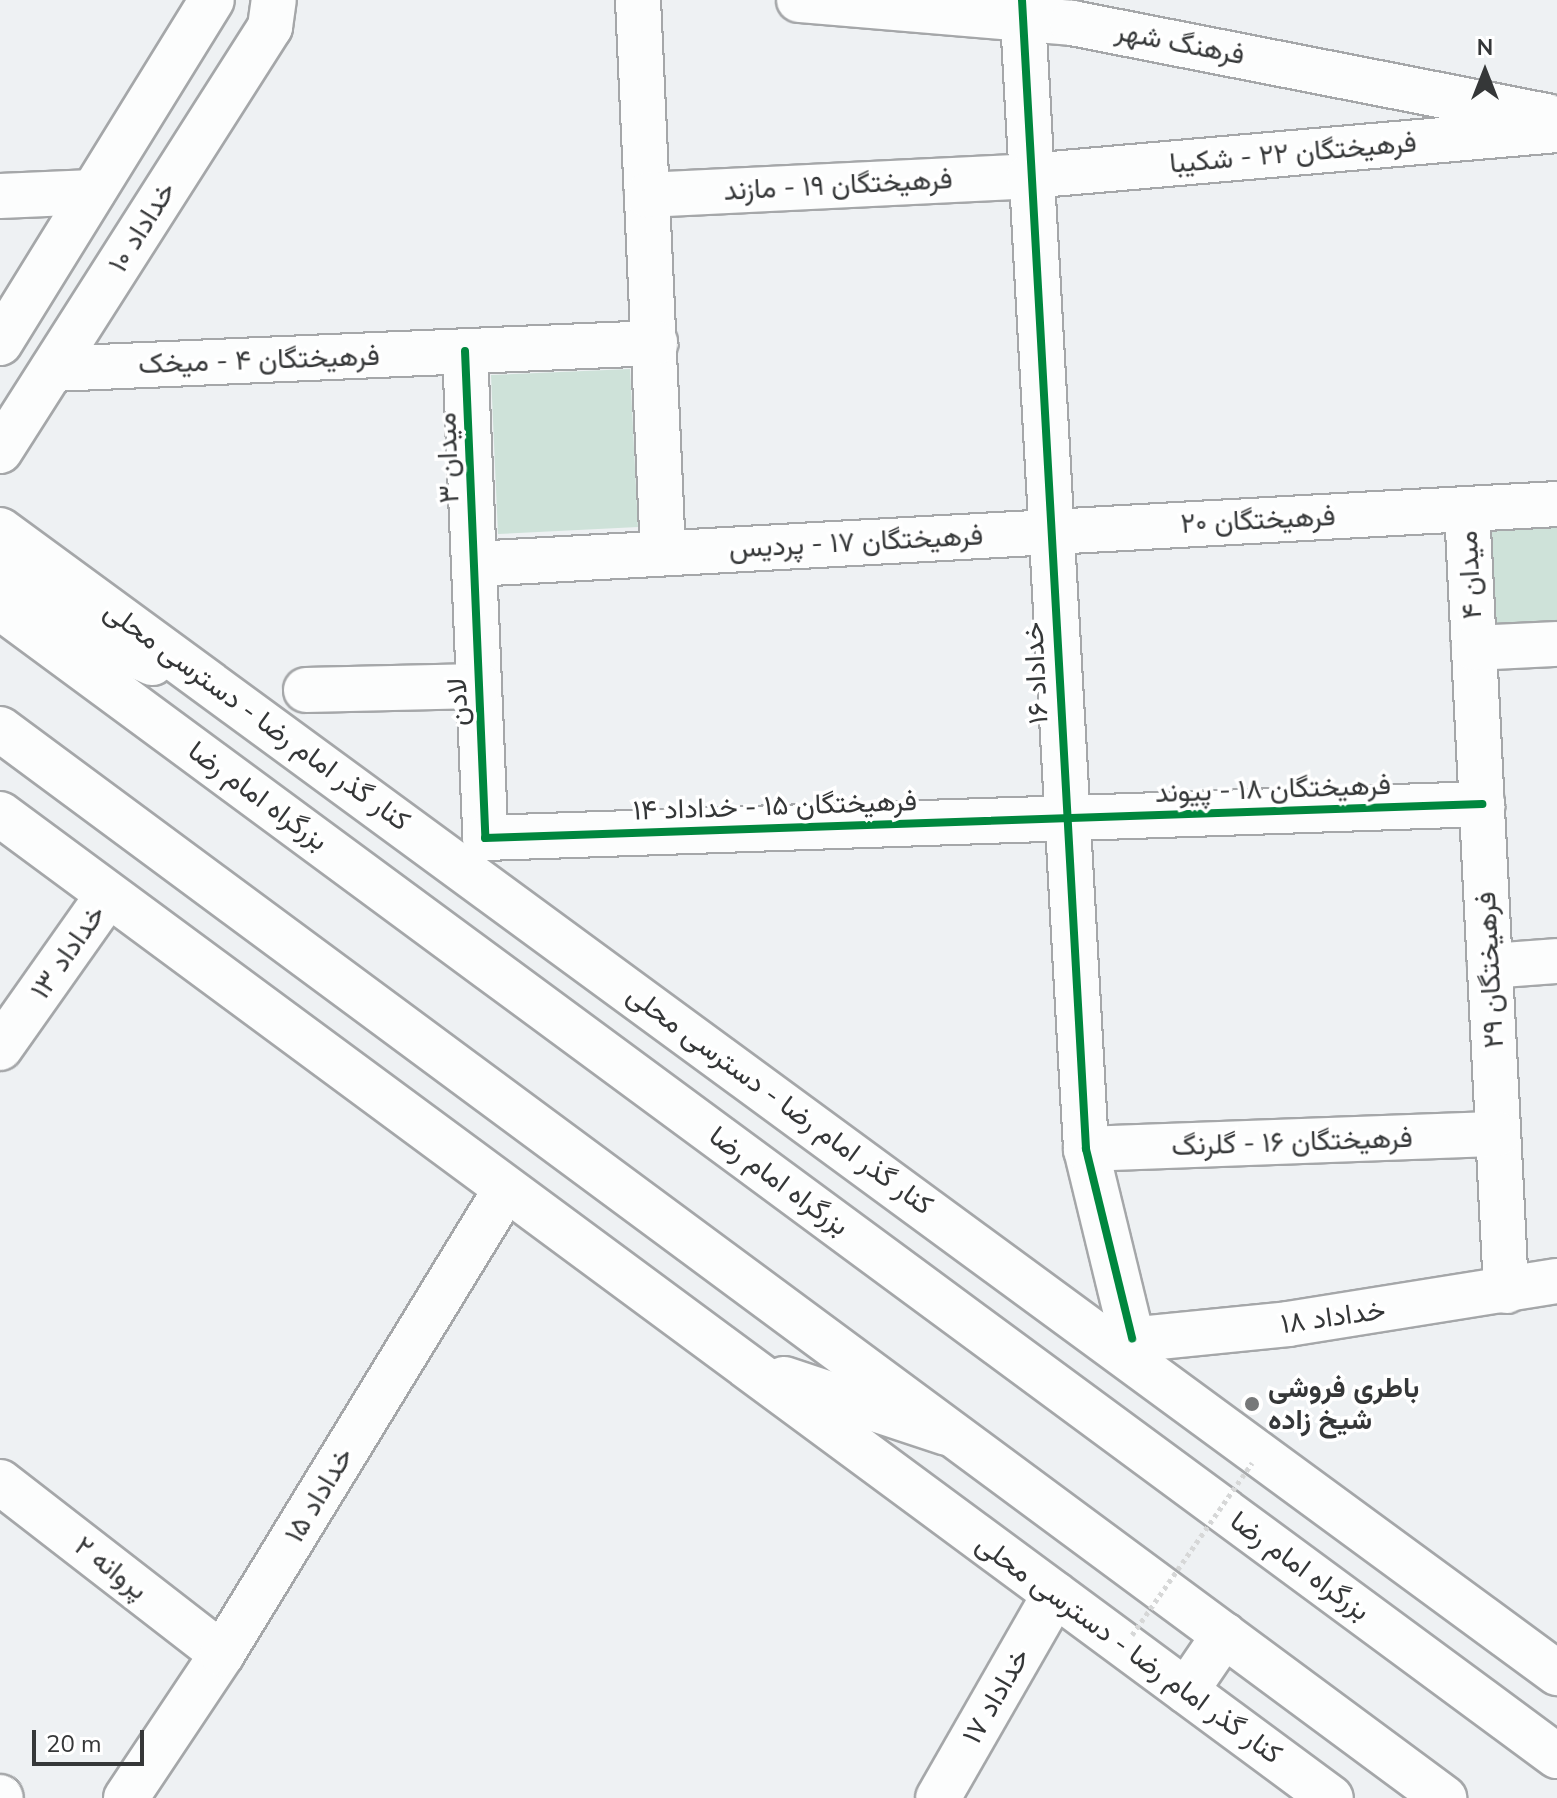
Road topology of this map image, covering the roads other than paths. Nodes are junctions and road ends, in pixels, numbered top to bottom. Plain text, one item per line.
1 (212, 0) edge
2 (274, 0) edge
3 (638, 0) edge
4 (799, 0) edge
5 (1020, 10) edge
6 (1557, 118) edge
7 (1557, 130) edge
8 (1029, 176) junction
9 (93, 192) junction
10 (647, 195) junction
11 (0, 196) edge
12 (0, 343) edge
13 (655, 343) junction
14 (465, 351) junction
15 (53, 369) junction
16 (0, 451) edge
17 (1557, 504) edge
18 (1467, 509) junction
19 (0, 530) edge
20 (1050, 532) junction
21 (663, 553) junction
22 (474, 564) junction
23 (0, 569) edge
24 (0, 607) edge
25 (1557, 644) edge
26 (1474, 648) junction
27 (479, 686) junction
28 (306, 690) dead end
29 (225, 691) junction
30 (0, 729) edge
31 (1482, 804) junction
32 (0, 814) edge
33 (1067, 818) junction
34 (485, 838) joint
35 (108, 895) junction
36 (1557, 961) edge
37 (1490, 966) junction
38 (0, 1048) edge
39 (1498, 1134) junction
40 (1086, 1149) junction
41 (506, 1189) junction
42 (1557, 1281) edge
43 (1506, 1291) junction
44 (1120, 1340) junction
45 (748, 1367) junction
46 (955, 1436) junction
47 (0, 1482) edge
48 (1055, 1594) junction
49 (1224, 1635) junction
50 (222, 1654) junction
51 (1557, 1673) edge
52 (1186, 1691) junction
53 (1557, 1756) edge
54 (126, 1798) edge
55 (938, 1798) edge
56 (1331, 1798) edge
57 (1444, 1798) edge

1 - 9 main road
2 - 15 main road, خداداد ۱۰
3 - 10 main road
4 - 5 main road, فرهنگ شهر
5 - 6 main road, فرهنگ شهر
5 - 8 main road, خداداد ۱۶
7 - 8 main road, فرهیختگان ۲۲ - شکیبا
8 - 10 main road, فرهیختگان ۱۹ - مازند
8 - 20 main road, خداداد ۱۶
9 - 11 main road
9 - 12 main road
10 - 13 main road
13 - 14 main road
13 - 21 main road
14 - 15 main road, فرهیختگان ۴ - میخک
14 - 22 main road, میدان ۳
15 - 16 main road, خداداد ۱۰
17 - 18 main road, میدان ۴
18 - 20 main road, فرهیختگان ۲۰
18 - 26 main road, میدان ۴
19 - 29 main road, کنار گذر امام رضا - دسترسی محلی
20 - 21 main road, فرهیختگان ۱۷ - پردیس
20 - 33 main road, خداداد ۱۶
21 - 22 main road
22 - 27 main road, لادن
23 - 29 main road
24 - 53 main road, بزرگراه امام رضا
25 - 26 main road, میدان ۴
26 - 31 main road, فرهیختگان ۲۹
27 - 28 main road
27 - 34 main road, لادن
29 - 44 main road, کنار گذر امام رضا - دسترسی محلی
30 - 46 main road
31 - 33 main road, فرهیختگان ۱۸ - پیوند
31 - 37 main road, فرهیختگان ۲۹
32 - 35 main road, کنار گذر امام رضا - دسترسی محلی
33 - 34 main road, فرهیختگان ۱۵ - خداداد ۱۴
33 - 40 main road, خداداد ۱۶
35 - 38 main road, خداداد ۱۳
35 - 41 main road, کنار گذر امام رضا - دسترسی محلی
36 - 37 main road
37 - 39 main road, فرهیختگان ۲۹
39 - 40 main road, فرهیختگان ۱۶ - گلرنگ
39 - 43 main road, فرهیختگان ۲۹
40 - 44 main road, خداداد ۱۶
41 - 45 main road, کنار گذر امام رضا - دسترسی محلی
41 - 50 main road, خداداد ۱۵
42 - 43 main road, خداداد ۱۸
43 - 44 main road, خداداد ۱۸
44 - 51 main road, کنار گذر امام رضا - دسترسی محلی
45 - 46 main road
45 - 48 main road, کنار گذر امام رضا - دسترسی محلی
46 - 49 main road
47 - 50 main road, پروانه ۲
48 - 52 main road, کنار گذر امام رضا - دسترسی محلی
48 - 55 main road, خداداد ۱۷
49 - 52 main road
49 - 57 main road
50 - 54 main road, خداداد ۱۵
52 - 56 main road, کنار گذر امام رضا - دسترسی محلی

